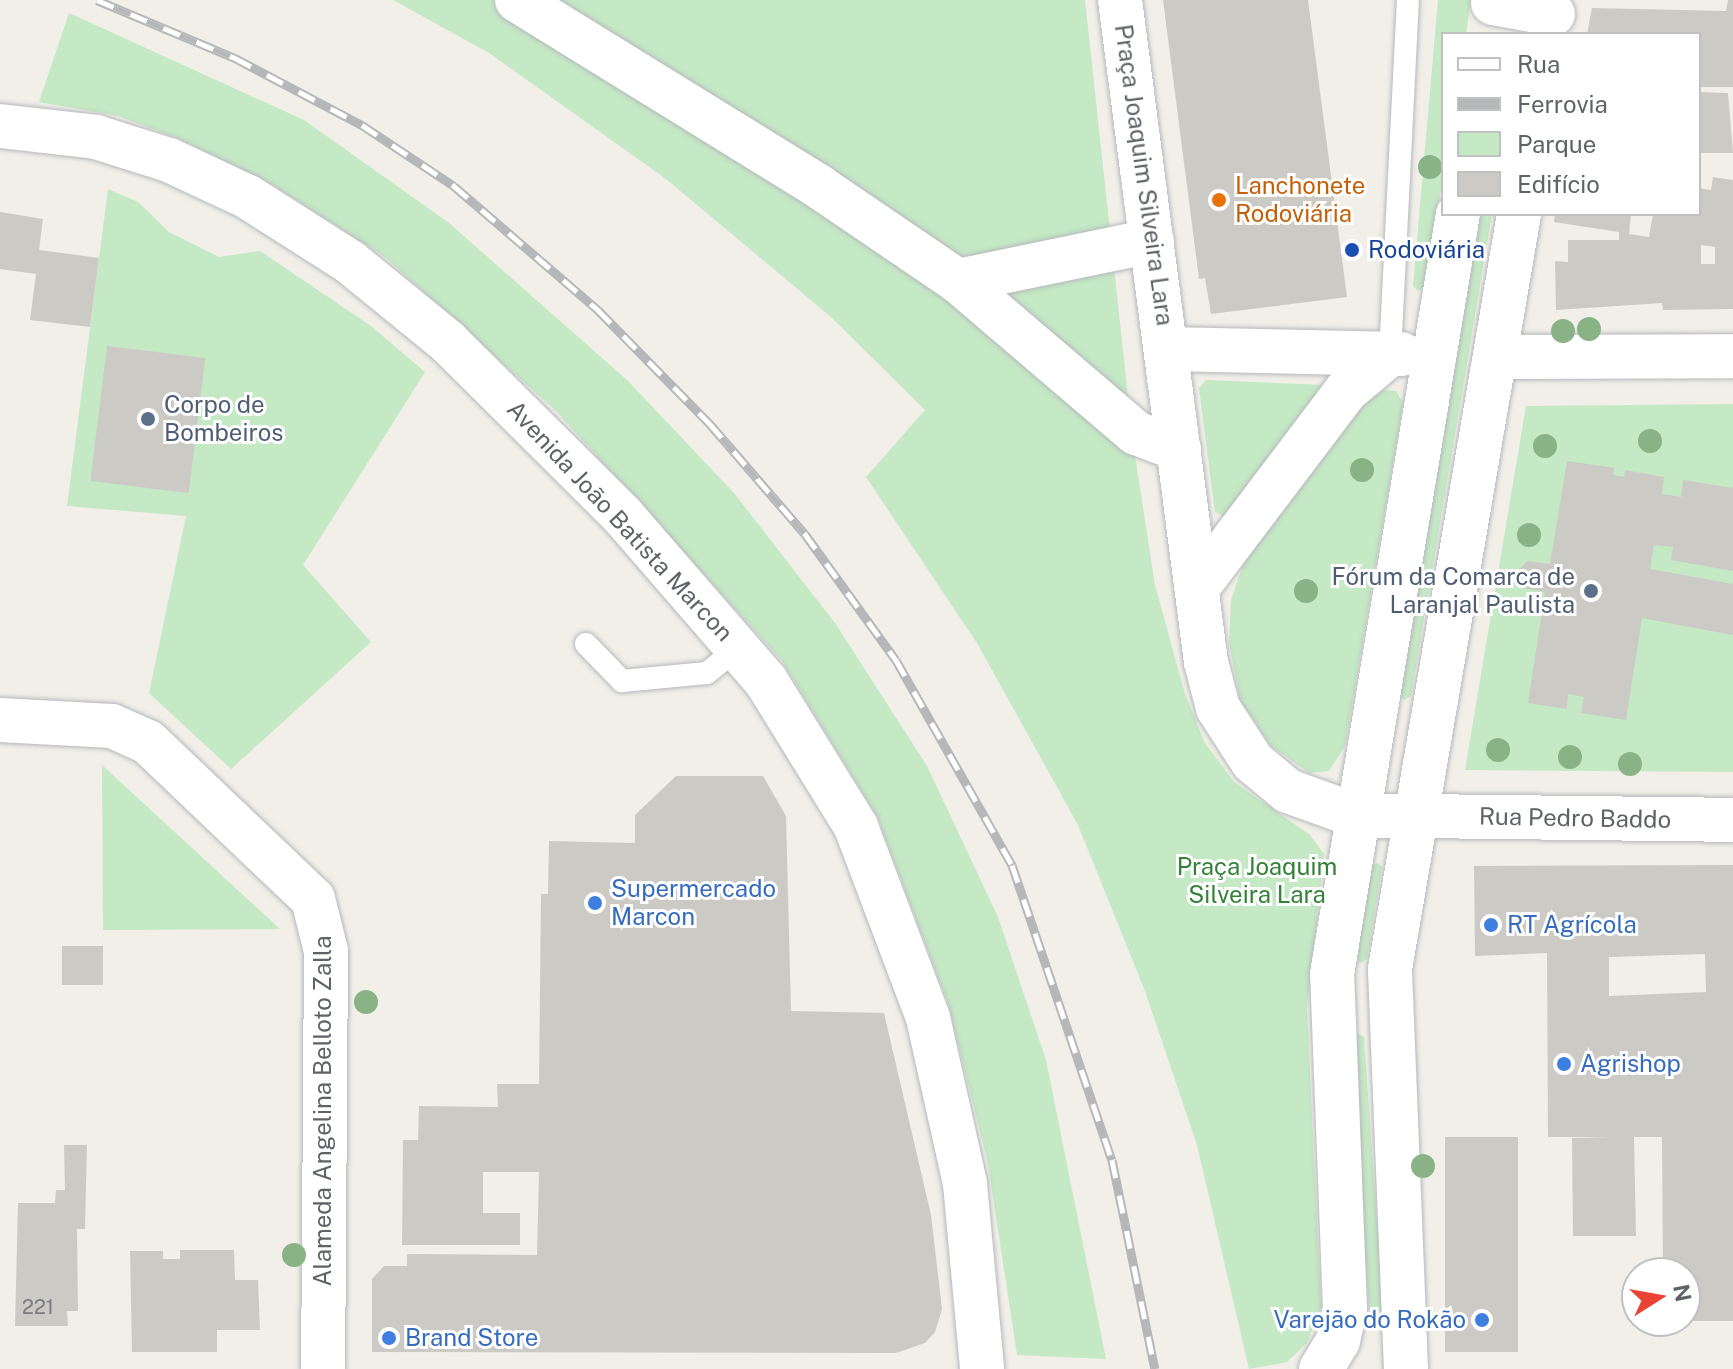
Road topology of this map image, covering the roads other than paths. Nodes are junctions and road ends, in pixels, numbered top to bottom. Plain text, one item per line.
1 (517, 0) edge
2 (1120, 0) edge
3 (1408, 0) edge
4 (1491, 12) edge
5 (1553, 16) edge
6 (0, 126) edge
7 (1458, 216) edge
8 (1519, 216) edge
9 (1152, 241) junction
10 (958, 281) junction
11 (1167, 349) junction
12 (1390, 354) junction
13 (1435, 355) junction
14 (1733, 356) edge
15 (1495, 357) junction
16 (1179, 449) junction
17 (1197, 588) junction
18 (586, 644) dead end
19 (739, 647) junction
20 (0, 720) edge
21 (1358, 816) junction
22 (1417, 816) junction
23 (1733, 820) edge
24 (1330, 999) junction
25 (1387, 1002) junction
26 (323, 1369) edge
27 (982, 1369) edge
28 (1321, 1369) edge
29 (1406, 1369) edge

1 - 10 street
2 - 9 street, Praça Joaquim Silveira Lara
3 - 12 lane
4 - 5 street
6 - 19 street, Avenida João Batista Marcon
7 - 13 street
8 - 15 street
9 - 10 street
9 - 11 street, Praça Joaquim Silveira Lara
10 - 16 street
11 - 12 street, Praça Joaquim Silveira Lara
11 - 16 street, Praça Joaquim Silveira Lara
12 - 13 street, Praça Joaquim Silveira Lara
12 - 17 street
13 - 21 street
14 - 15 street
15 - 22 street
16 - 17 street, Praça Joaquim Silveira Lara
17 - 21 street, Praça Joaquim Silveira Lara
18 - 19 lane
19 - 27 street, Avenida João Batista Marcon
20 - 26 street, Alameda Angelina Belloto Zalla
21 - 22 street, Praça Joaquim Silveira Lara
21 - 24 street
22 - 23 street, Rua Pedro Baddo
22 - 25 street
24 - 25 street
24 - 28 street
25 - 29 street

